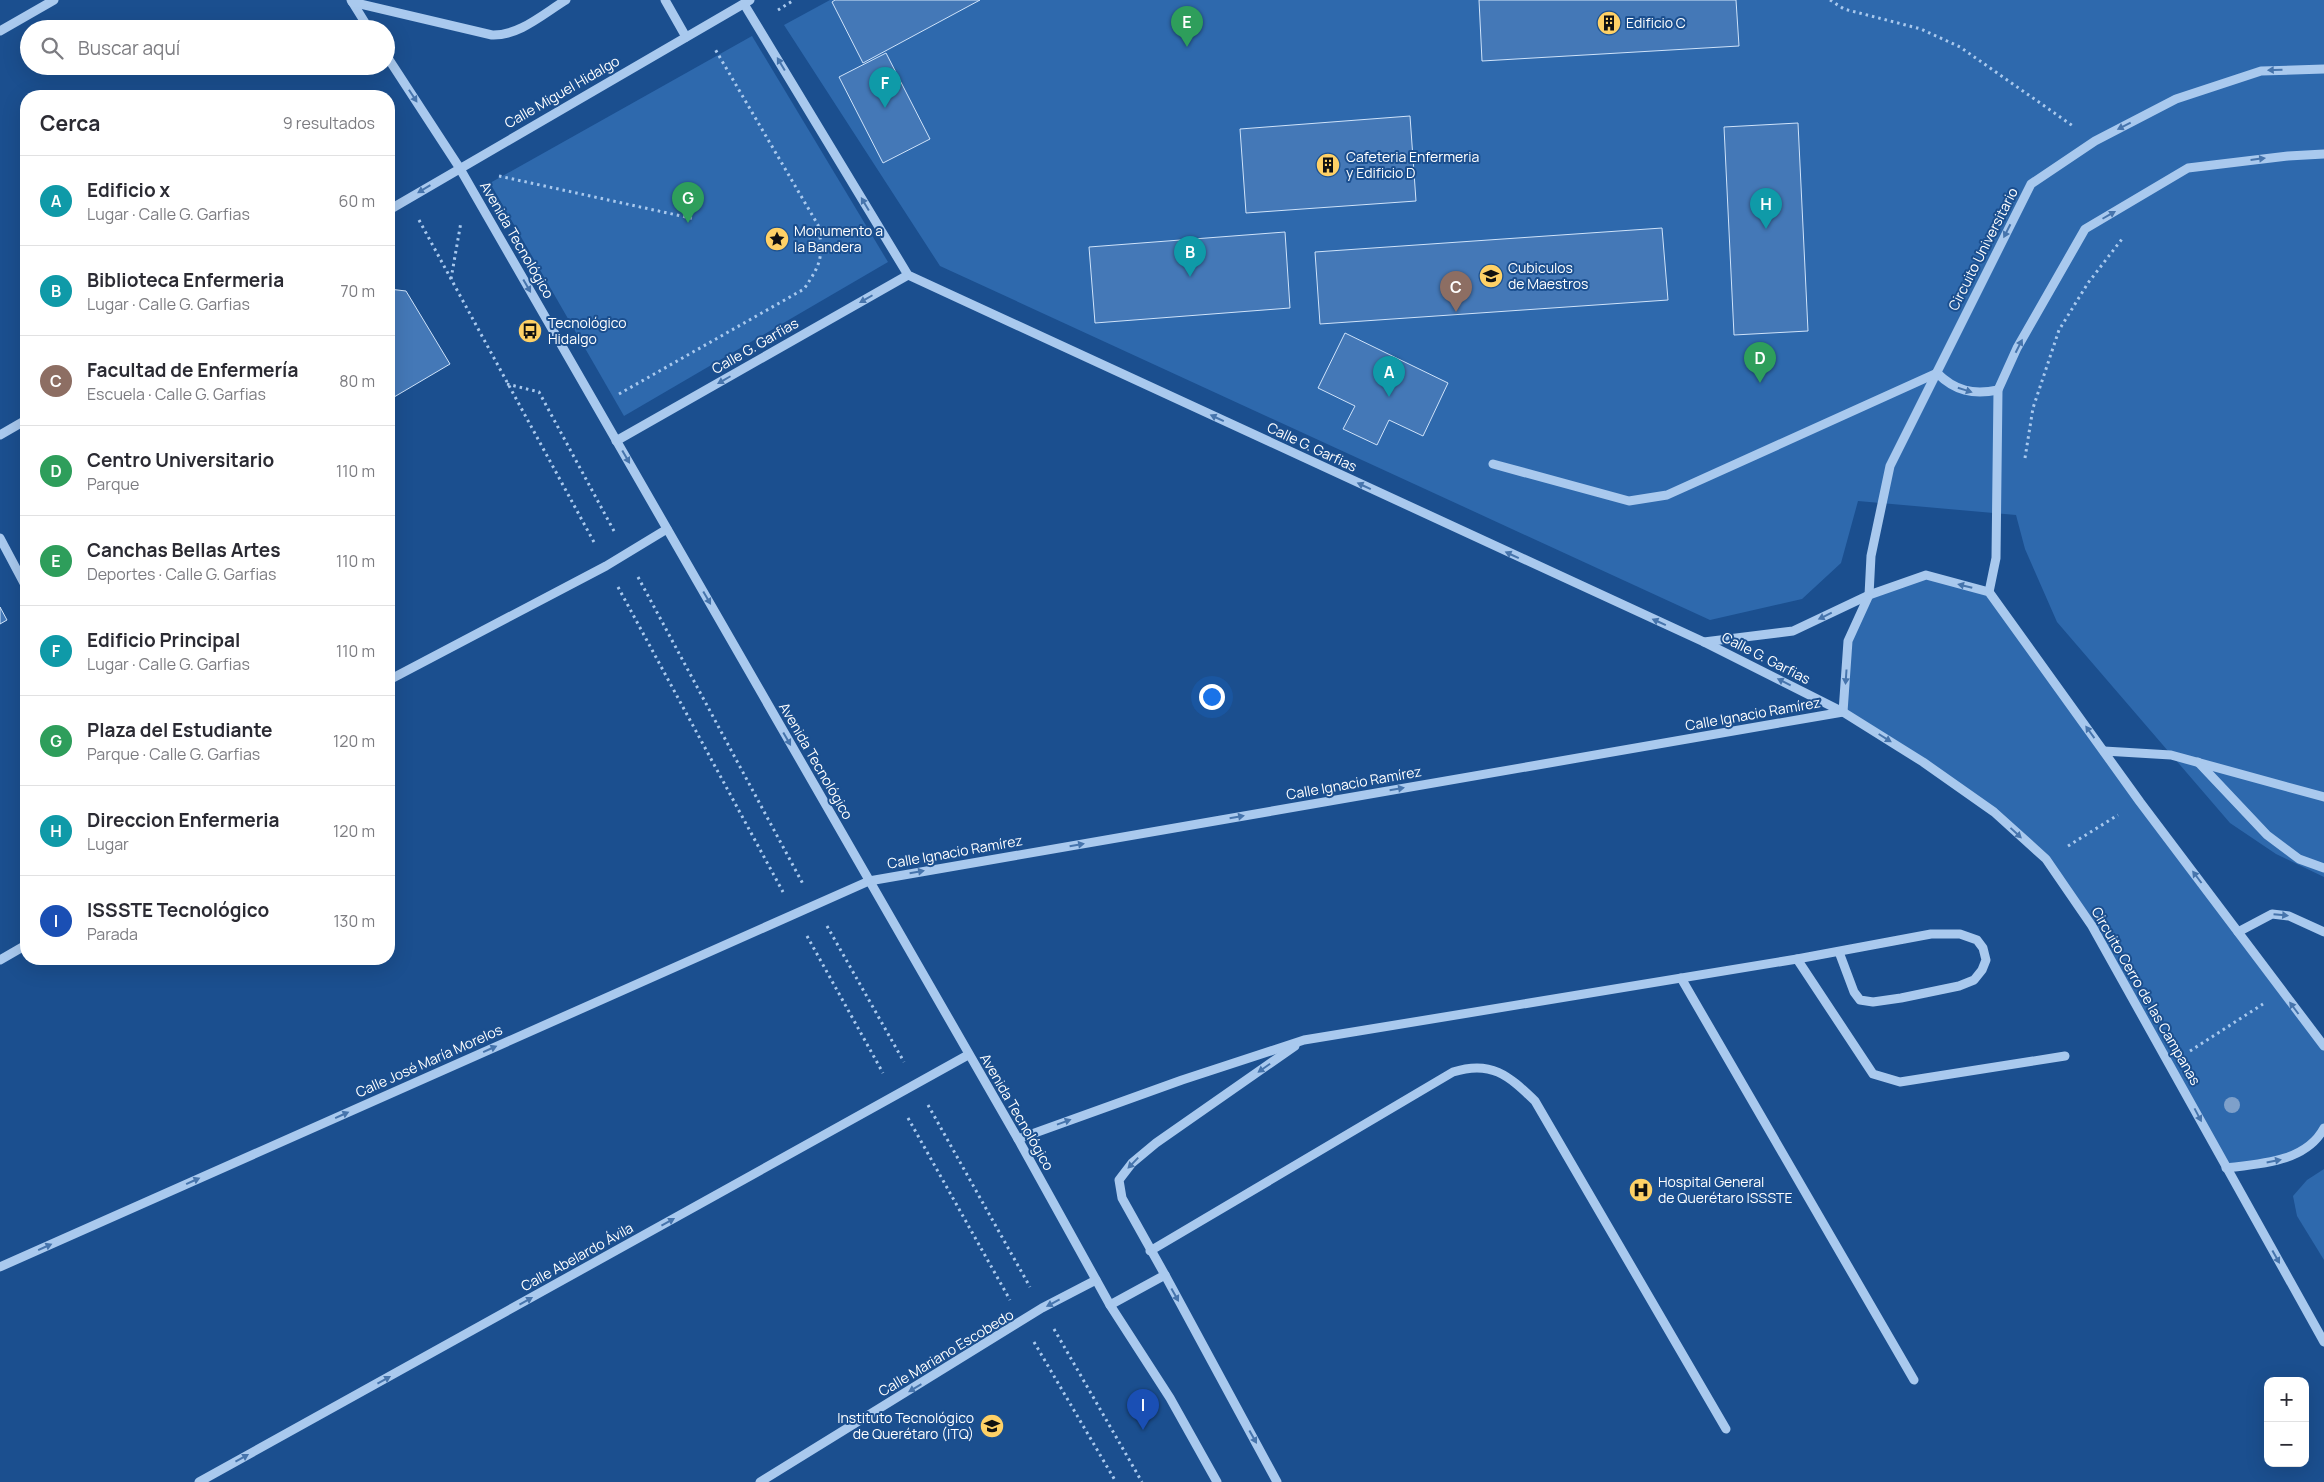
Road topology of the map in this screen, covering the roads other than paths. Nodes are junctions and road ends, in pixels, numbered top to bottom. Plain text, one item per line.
1 (54, 0) edge
2 (566, 0) edge
3 (665, 0) edge
4 (351, 1) edge
5 (747, 2) edge
6 (363, 20) edge
7 (0, 31) edge
8 (686, 37) junction
9 (395, 69) edge
10 (2324, 69) edge
11 (2324, 154) edge
12 (459, 167) junction
13 (395, 206) edge
14 (908, 275) junction
15 (1937, 373) junction
16 (1998, 390) junction
17 (20, 423) edge
18 (0, 435) edge
19 (616, 441) junction
20 (1493, 464) dead end
21 (667, 529) junction
22 (0, 538) edge
23 (20, 576) edge
24 (1989, 592) junction
25 (1869, 594) junction
26 (1704, 642) junction
27 (395, 677) edge
28 (1843, 712) junction
29 (2104, 751) junction
30 (2198, 762) junction
31 (2324, 797) edge
32 (2324, 868) edge
33 (868, 881) junction
34 (2238, 932) junction
35 (2324, 932) edge
36 (20, 948) edge
37 (1839, 952) junction
38 (1797, 959) junction
39 (0, 960) edge
40 (1681, 978) junction
41 (1304, 1040) junction
42 (2324, 1046) edge
43 (968, 1055) junction
44 (2064, 1056) dead end
45 (2324, 1128) edge
46 (1018, 1139) junction
47 (2226, 1168) junction
48 (1150, 1251) junction
49 (0, 1267) edge
50 (1165, 1276) junction
51 (1096, 1280) junction
52 (1110, 1305) junction
53 (2324, 1342) edge
54 (1914, 1380) dead end
55 (1726, 1429) dead end
56 (199, 1482) edge
57 (760, 1482) edge
58 (1217, 1482) edge
59 (1277, 1482) edge

1 - 7 street
2 - 4 street
3 - 8 street
4 - 6 street
5 - 8 street, Calle Miguel Hidalgo
14 -> 5 street
8 - 12 street, Calle Miguel Hidalgo
9 -> 12 street, Avenida Tecnológico
10 -> 15 street, Circuito Universitario
16 -> 11 street
12 -> 13 street, Calle Miguel Hidalgo
12 -> 19 street, Avenida Tecnológico
14 -> 19 street, Calle G. Garfias
26 -> 14 street, Calle G. Garfias
15 -> 16 street
15 - 20 street
15 - 25 street, Circuito Universitario
16 - 24 street
17 - 18 street
19 -> 21 street, Avenida Tecnológico
21 - 27 street
21 -> 33 street, Avenida Tecnológico
22 - 23 street
24 -> 25 street
29 -> 24 street
25 -> 26 street, Calle G. Garfias
25 -> 28 street, Circuito Universitario
28 -> 26 street, Calle G. Garfias
33 -> 28 street, Calle Ignacio Ramírez
28 -> 47 street, Circuito Cerro de las Campanas
29 - 30 street
34 -> 29 street
30 - 31 street
30 - 32 street
33 - 43 street, Avenida Tecnológico
49 -> 33 street, Calle José María Morelos
34 -> 35 street
42 -> 34 street
36 - 39 street
37 - 37 street
37 - 38 street
38 - 40 street
38 - 44 street
40 - 41 street
40 - 54 street
46 -> 41 street
41 -> 48 street
43 - 46 street, Avenida Tecnológico
56 -> 43 street, Calle Abelardo Ávila
47 -> 45 street
46 - 51 street, Avenida Tecnológico
47 -> 53 street, Circuito Cerro de las Campanas
48 - 50 street
48 - 55 street
50 - 52 street
50 -> 59 street
51 - 52 street, Avenida Tecnológico
51 -> 57 street, Calle Mariano Escobedo
52 - 58 street, Avenida Tecnológico

